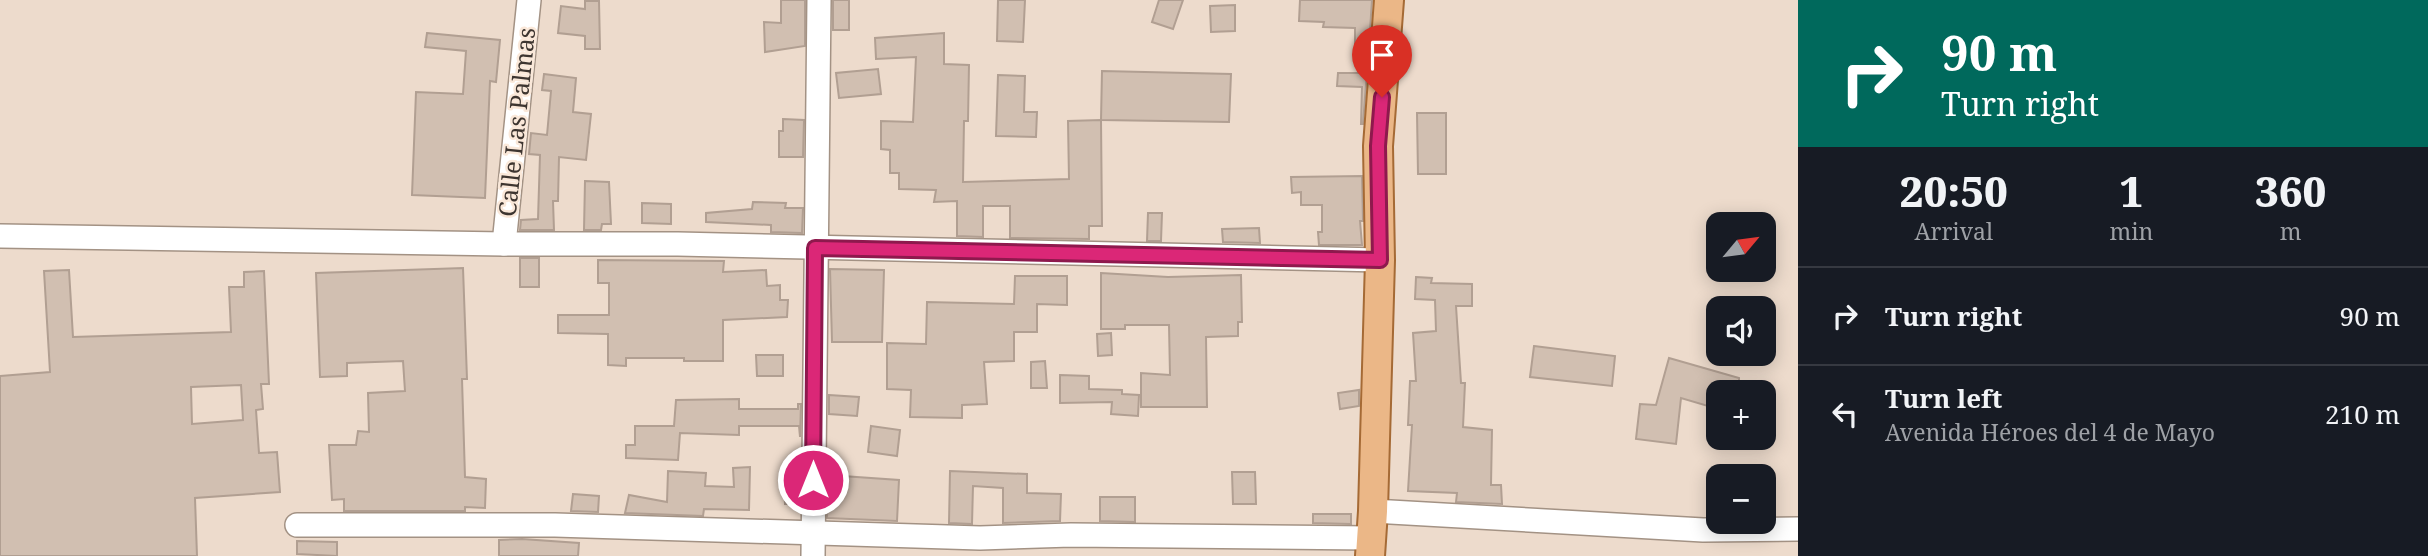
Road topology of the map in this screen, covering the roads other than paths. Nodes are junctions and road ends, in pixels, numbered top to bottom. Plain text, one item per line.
1 (529, 0) edge
2 (819, 0) edge
3 (1389, 0) edge
4 (0, 236) edge
5 (504, 244) junction
6 (815, 248) junction
7 (1380, 260) junction
8 (298, 525) dead end
9 (1798, 529) edge
10 (813, 531) junction
11 (1371, 535) edge
12 (813, 556) edge

1 - 5 street, Calle Las Palmas
2 - 6 street
3 - 7 main road
4 - 5 street
5 - 6 street
6 - 7 street
6 - 10 street
7 - 11 main road
8 - 10 street
9 - 11 street
10 - 11 street
10 - 12 street

